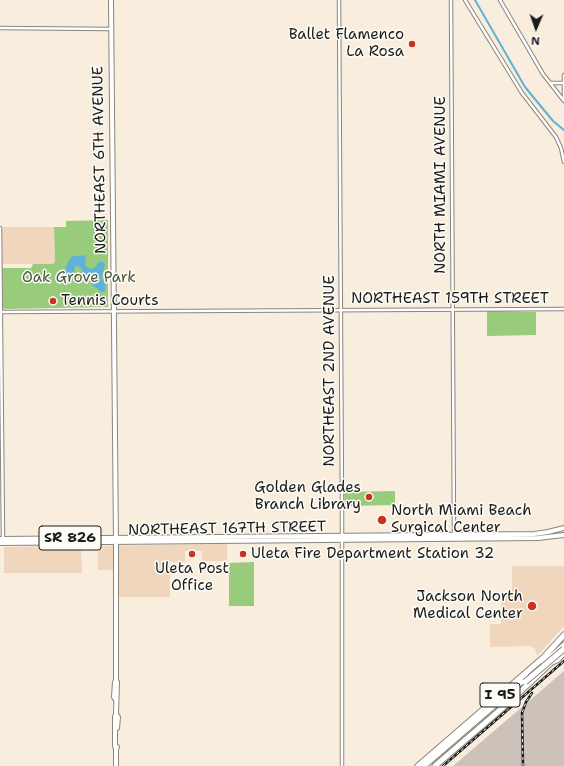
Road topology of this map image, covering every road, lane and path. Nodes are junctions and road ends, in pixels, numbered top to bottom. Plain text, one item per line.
1 (111, 0) edge
2 (339, 0) edge
3 (452, 0) edge
4 (465, 0) edge
5 (500, 0) edge
6 (0, 28) edge
7 (111, 29) junction
8 (564, 75) edge
9 (549, 83) junction
10 (564, 83) edge
11 (564, 101) edge
12 (564, 162) edge
13 (0, 228) edge
14 (564, 309) edge
15 (340, 310) junction
16 (453, 310) junction
17 (0, 312) edge
18 (114, 312) junction
19 (564, 529) edge
20 (510, 534) junction
21 (564, 535) edge
22 (454, 536) junction
23 (555, 536) junction
24 (342, 537) junction
25 (398, 537) junction
26 (543, 537) junction
27 (285, 538) junction
28 (504, 538) junction
29 (564, 538) edge
30 (172, 539) junction
31 (229, 539) junction
32 (116, 540) junction
33 (1, 541) edge
34 (58, 541) junction
35 (564, 631) edge
36 (564, 635) edge
37 (559, 641) junction
38 (564, 647) edge
39 (564, 653) edge
40 (552, 662) junction
41 (524, 681) junction
42 (116, 766) edge
43 (342, 766) edge
44 (418, 766) edge
45 (424, 766) edge
46 (428, 766) edge
47 (435, 766) edge

1 - 7 main road, NORTHEAST 6TH AVENUE
2 - 15 street, NORTHEAST 2ND AVENUE
3 - 16 street, NORTH MIAMI AVENUE
4 - 12 street
5 - 9 street
6 - 7 street
7 - 18 main road, NORTHEAST 6TH AVENUE
8 - 10 street
9 - 10 street
9 - 11 street
10 - 11 street
13 - 17 street
14 - 16 street, NORTHEAST 159TH STREET
15 - 16 street, NORTHEAST 159TH STREET
15 - 18 street, NORTHEAST 159TH STREET
15 - 24 street, NORTHEAST 2ND AVENUE
16 - 22 street, NORTH MIAMI AVENUE
17 - 18 street, NORTHEAST 159TH STREET
17 - 33 street
18 - 32 main road, NORTHEAST 6TH AVENUE
19 - 20 main road
19 - 26 main road
20 - 22 main road
20 - 28 main road
21 - 23 main road
22 - 25 main road, NORTHEAST 167TH STREET
22 - 25 main road
22 - 28 main road
23 - 26 main road
23 - 29 main road
24 - 25 main road, NORTHEAST 167TH STREET
24 - 25 main road, NORTHEAST 167TH STREET
24 - 27 main road, NORTHEAST 167TH STREET
24 - 27 main road, NORTHEAST 167TH STREET
24 - 43 street, NORTHEAST 2ND AVENUE
26 - 28 main road
27 - 31 main road, NORTHEAST 167TH STREET / SR 826
27 - 31 main road, NORTHEAST 167TH STREET
30 - 31 main road, NORTHEAST 167TH STREET / SR 826
30 - 31 main road, NORTHEAST 167TH STREET / SR 826
30 - 32 main road, NORTHEAST 167TH STREET / SR 826
30 - 32 main road, NORTHEAST 167TH STREET / SR 826
32 - 34 main road, NORTHEAST 167TH STREET / SR 826
32 - 34 main road, NORTHEAST 167TH STREET / SR 826
32 - 42 main road, NORTHEAST 6TH AVENUE
33 - 34 main road, NORTHEAST 167TH STREET / SR 826
35 - 37 highway
36 - 37 highway, I 95
37 - 44 highway, I 95
38 - 40 highway, I 95
38 - 41 highway, bridge
39 - 40 highway
40 - 47 highway, I 95
41 - 45 highway
41 - 46 highway

